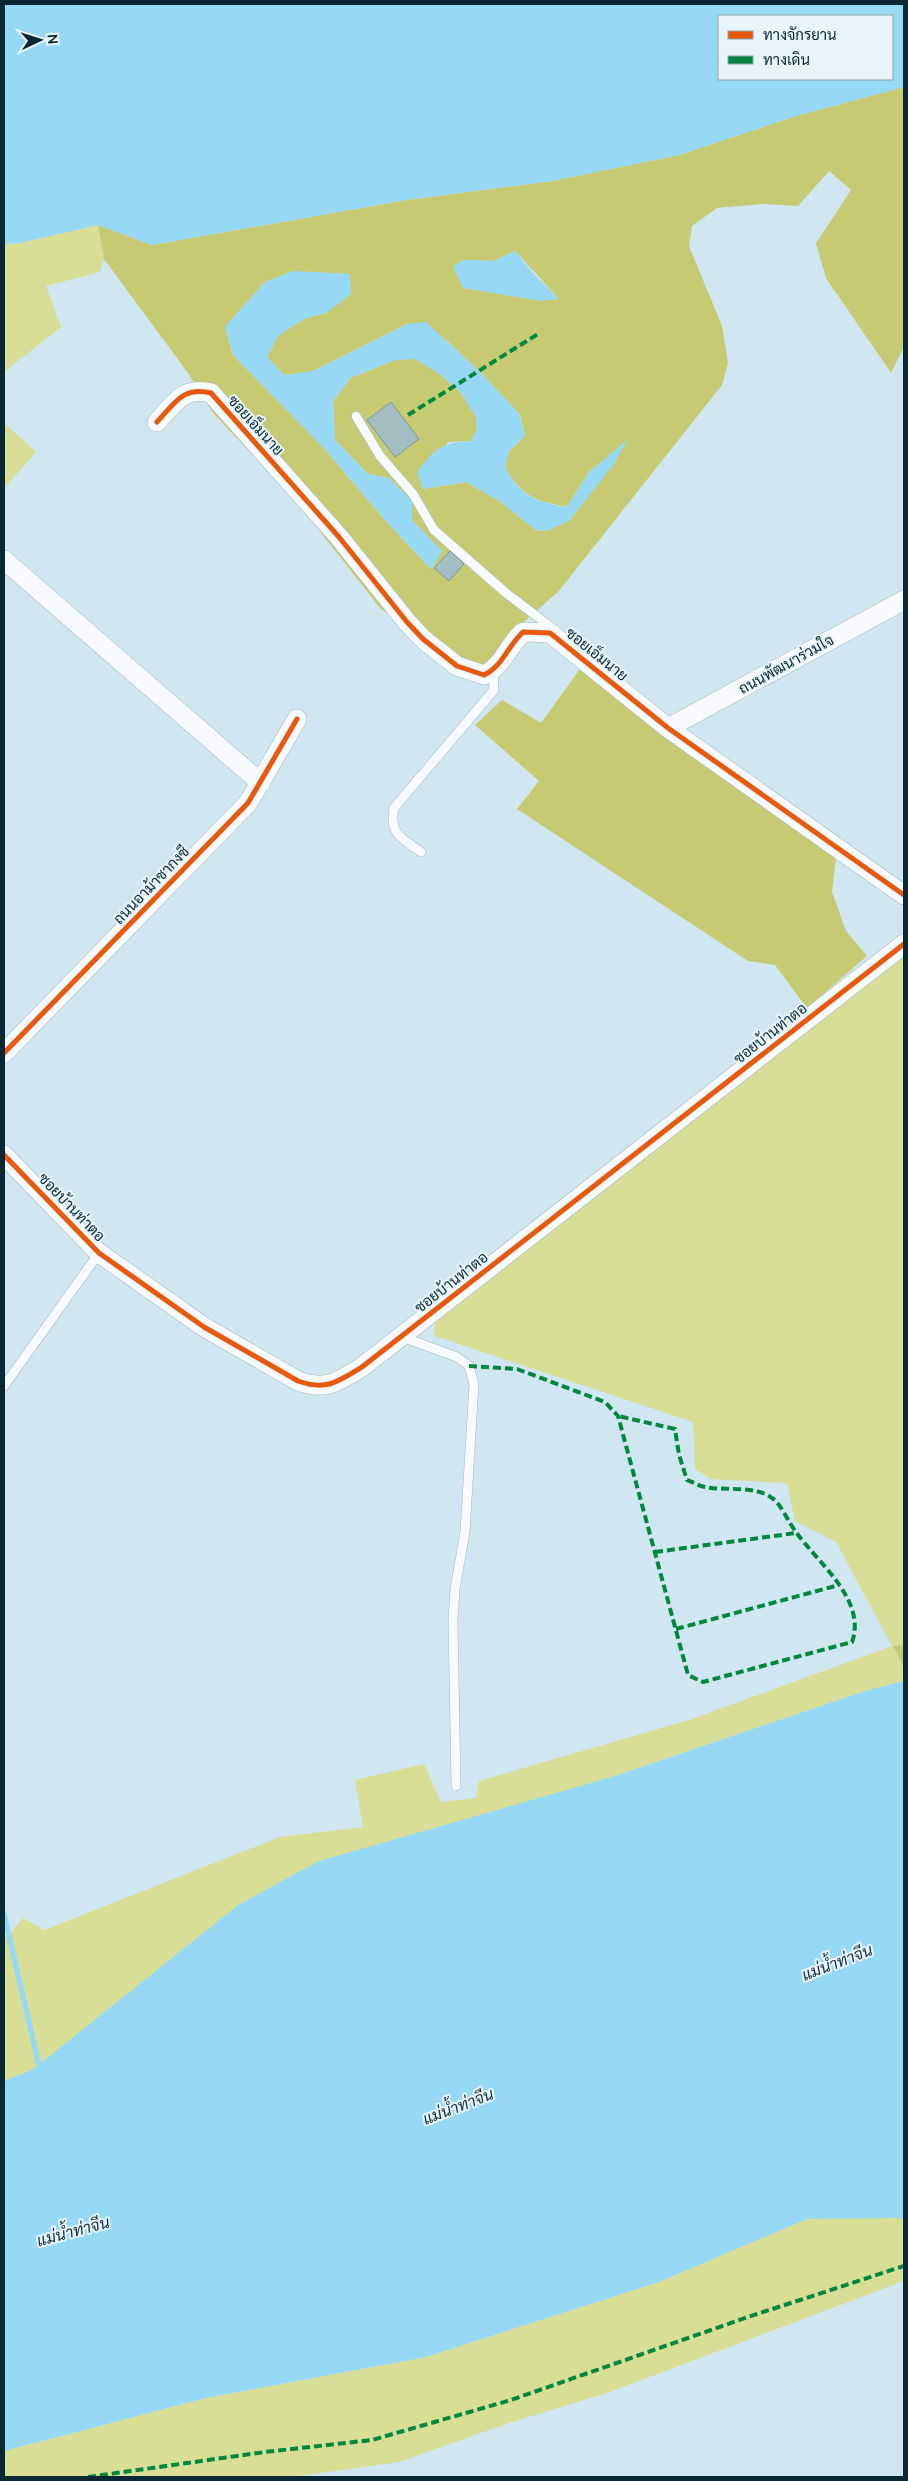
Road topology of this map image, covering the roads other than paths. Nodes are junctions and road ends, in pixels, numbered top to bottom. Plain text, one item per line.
1 (356, 416) dead end
2 (157, 422) dead end
3 (4, 560) edge
4 (904, 600) edge
5 (493, 671) junction
6 (297, 719) dead end
7 (672, 726) junction
8 (261, 783) junction
9 (421, 852) dead end
10 (904, 895) edge
11 (904, 944) edge
12 (4, 1053) edge
13 (4, 1155) edge
14 (99, 1253) junction
15 (401, 1336) junction
16 (4, 1386) edge
17 (456, 1786) dead end

1 - 7 lane
2 - 5 street, ซอยเอ็มนาย
3 - 8 street
4 - 7 street, ถนนพัฒนาร่วมใจ
5 - 7 street, ซอยเอ็มนาย
5 - 9 lane
6 - 8 street, ถนนอาม้าซากงซี
7 - 10 street, ซอยเอ็มนาย
8 - 12 street, ถนนอาม้าซากงซี
11 - 15 street, ซอยบ้านท่าตอ
13 - 14 street, ซอยบ้านท่าตอ
14 - 15 street, ซอยบ้านท่าตอ
14 - 16 lane
15 - 17 lane

